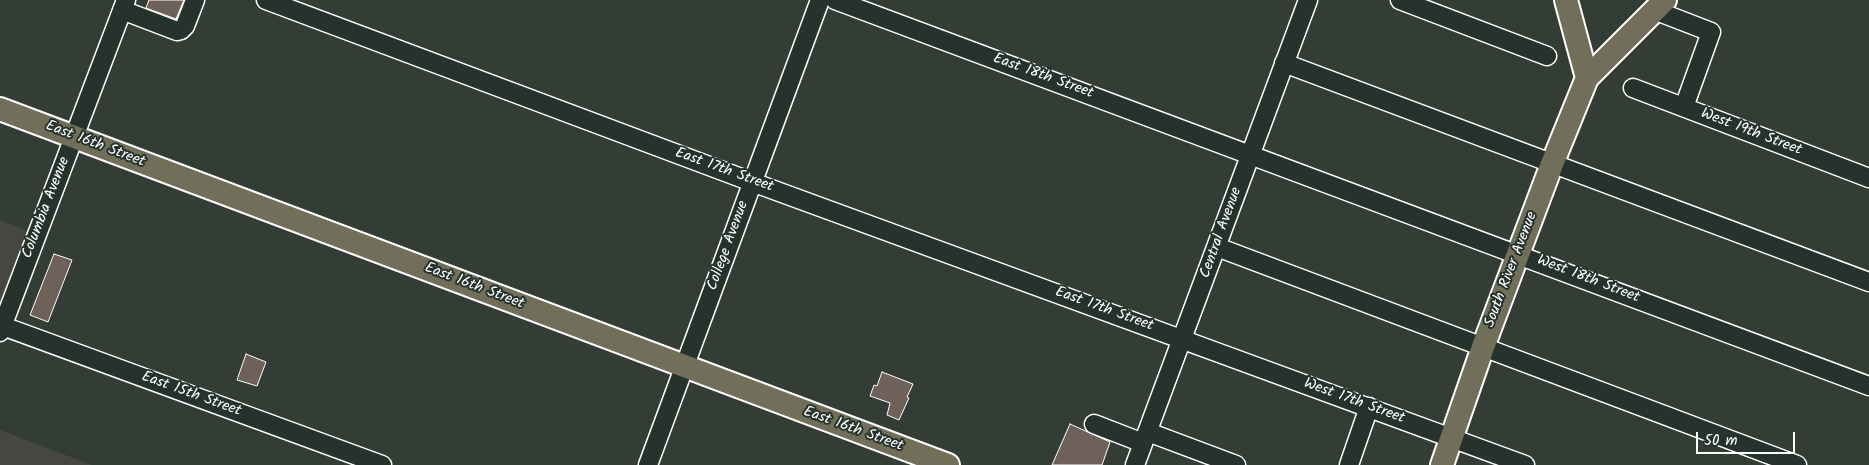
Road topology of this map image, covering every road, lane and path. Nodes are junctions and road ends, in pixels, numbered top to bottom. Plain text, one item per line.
1 (195, 0) edge
2 (266, 0) edge
3 (820, 0) edge
4 (835, 0) edge
5 (1308, 0) edge
6 (1400, 0) edge
7 (1566, 0) edge
8 (124, 5) edge
9 (1660, 5) edge
10 (1547, 56) dead end
11 (1284, 64) junction
12 (1587, 78) junction
13 (1633, 88) dead end
14 (1684, 107) junction
15 (0, 110) edge
16 (74, 137) junction
17 (1250, 154) junction
18 (1552, 164) junction
19 (1869, 178) edge
20 (752, 182) junction
21 (1217, 247) junction
22 (1518, 254) junction
23 (1869, 282) edge
24 (1, 327) edge
25 (1183, 339) junction
26 (1483, 347) junction
27 (684, 367) junction
28 (1869, 386) edge
29 (1369, 407) junction
30 (1094, 424) dead end
31 (1145, 438) junction
32 (1452, 438) junction
33 (382, 465) edge
34 (648, 465) edge
35 (948, 465) edge
36 (1135, 465) edge
37 (1236, 465) edge
38 (1349, 465) edge
39 (1442, 465) edge
40 (1525, 465) edge
41 (1797, 465) edge

1 - 8 street
2 - 20 street, East 17th Street
3 - 20 street, College Avenue
4 - 17 street, East 18th Street
5 - 11 street, Central Avenue
6 - 10 street
7 - 12 main road
8 - 16 street, Columbia Avenue
9 - 12 main road
9 - 14 street
11 - 17 street, Central Avenue
11 - 18 street
12 - 18 main road, South River Avenue
13 - 14 street, West 19th Street
14 - 19 street, West 19th Street
15 - 16 main road, East 16th Street
16 - 24 street, Columbia Avenue
16 - 27 main road, East 16th Street
17 - 21 street, Central Avenue
17 - 22 street, West 18th Street
18 - 22 main road, South River Avenue
18 - 23 street
20 - 25 street, East 17th Street
20 - 27 street, College Avenue
21 - 25 street, Central Avenue
21 - 26 street
22 - 26 main road, South River Avenue
22 - 28 street, West 18th Street
24 - 33 street, East 15th Street
25 - 29 street, West 17th Street
25 - 31 street, Central Avenue
26 - 32 main road, South River Avenue
26 - 41 street
27 - 34 street, College Avenue
27 - 35 main road, East 16th Street
29 - 32 street, West 17th Street
29 - 38 street
30 - 31 street
31 - 36 street, Central Avenue
31 - 37 street
32 - 39 main road, South River Avenue
32 - 40 street, West 17th Street

